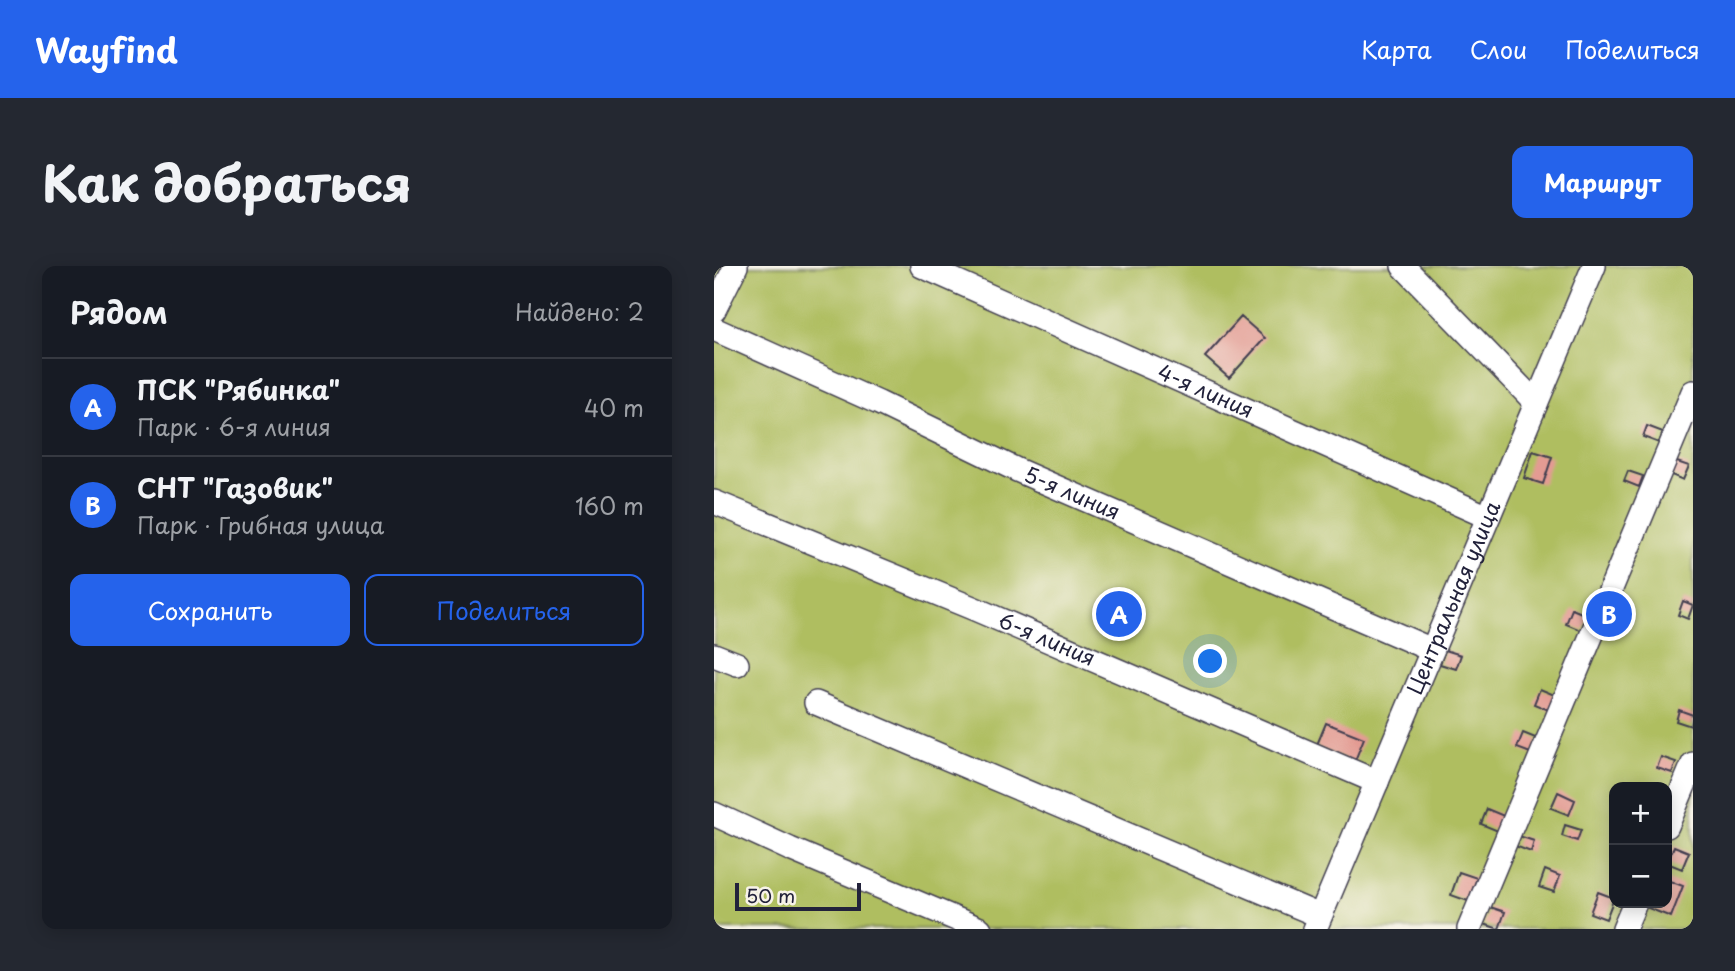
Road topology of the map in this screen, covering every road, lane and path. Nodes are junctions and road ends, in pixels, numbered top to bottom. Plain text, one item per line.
1 (736, 266) edge
2 (922, 266) edge
3 (1403, 266) edge
4 (1594, 266) edge
5 (714, 310) edge
6 (714, 329) edge
7 (1693, 393) edge
8 (1536, 403) junction
9 (714, 502) edge
10 (1488, 517) junction
11 (1432, 650) junction
12 (714, 655) edge
13 (737, 664) dead end
14 (816, 703) dead end
15 (1693, 764) edge
16 (1377, 782) junction
17 (714, 814) edge
18 (1672, 814) edge
19 (1632, 908) edge
20 (1317, 922) edge
21 (980, 929) edge
22 (1469, 929) edge
23 (1623, 929) edge

1 - 5 street
2 - 10 street, 4-я линия
3 - 8 street
4 - 8 street, Центральная улица
6 - 11 street, 5-я линия
7 - 22 street
8 - 10 street, Центральная улица
9 - 16 street, 6-я линия
10 - 11 street, Центральная улица
11 - 16 street, Центральная улица
12 - 13 street
14 - 20 street
15 - 18 street
16 - 20 street, Центральная улица
17 - 21 street
19 - 23 street

